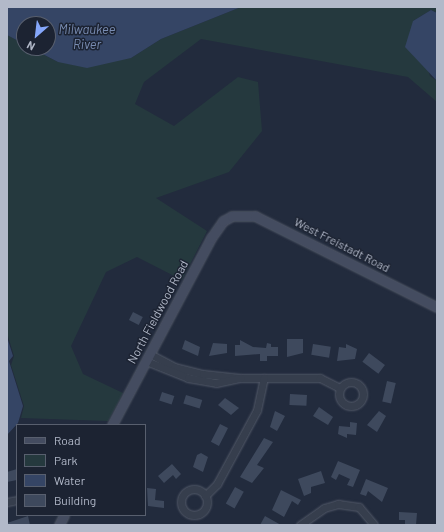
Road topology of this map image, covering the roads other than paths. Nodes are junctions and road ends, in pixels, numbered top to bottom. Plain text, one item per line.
1 (232, 216) joint
2 (437, 307) edge
3 (148, 358) junction
4 (264, 378) junction
5 (340, 388) dead end
6 (113, 424) edge
7 (206, 496) dead end
8 (64, 516) edge
9 (59, 525) edge
10 (300, 525) edge
11 (374, 525) edge

1 - 2 street, West Freistadt Road
1 - 3 street, North Fieldwood Road
3 - 4 street
3 - 6 street, North Fieldwood Road
4 - 5 street
4 - 7 street
8 - 9 street
10 - 11 street

